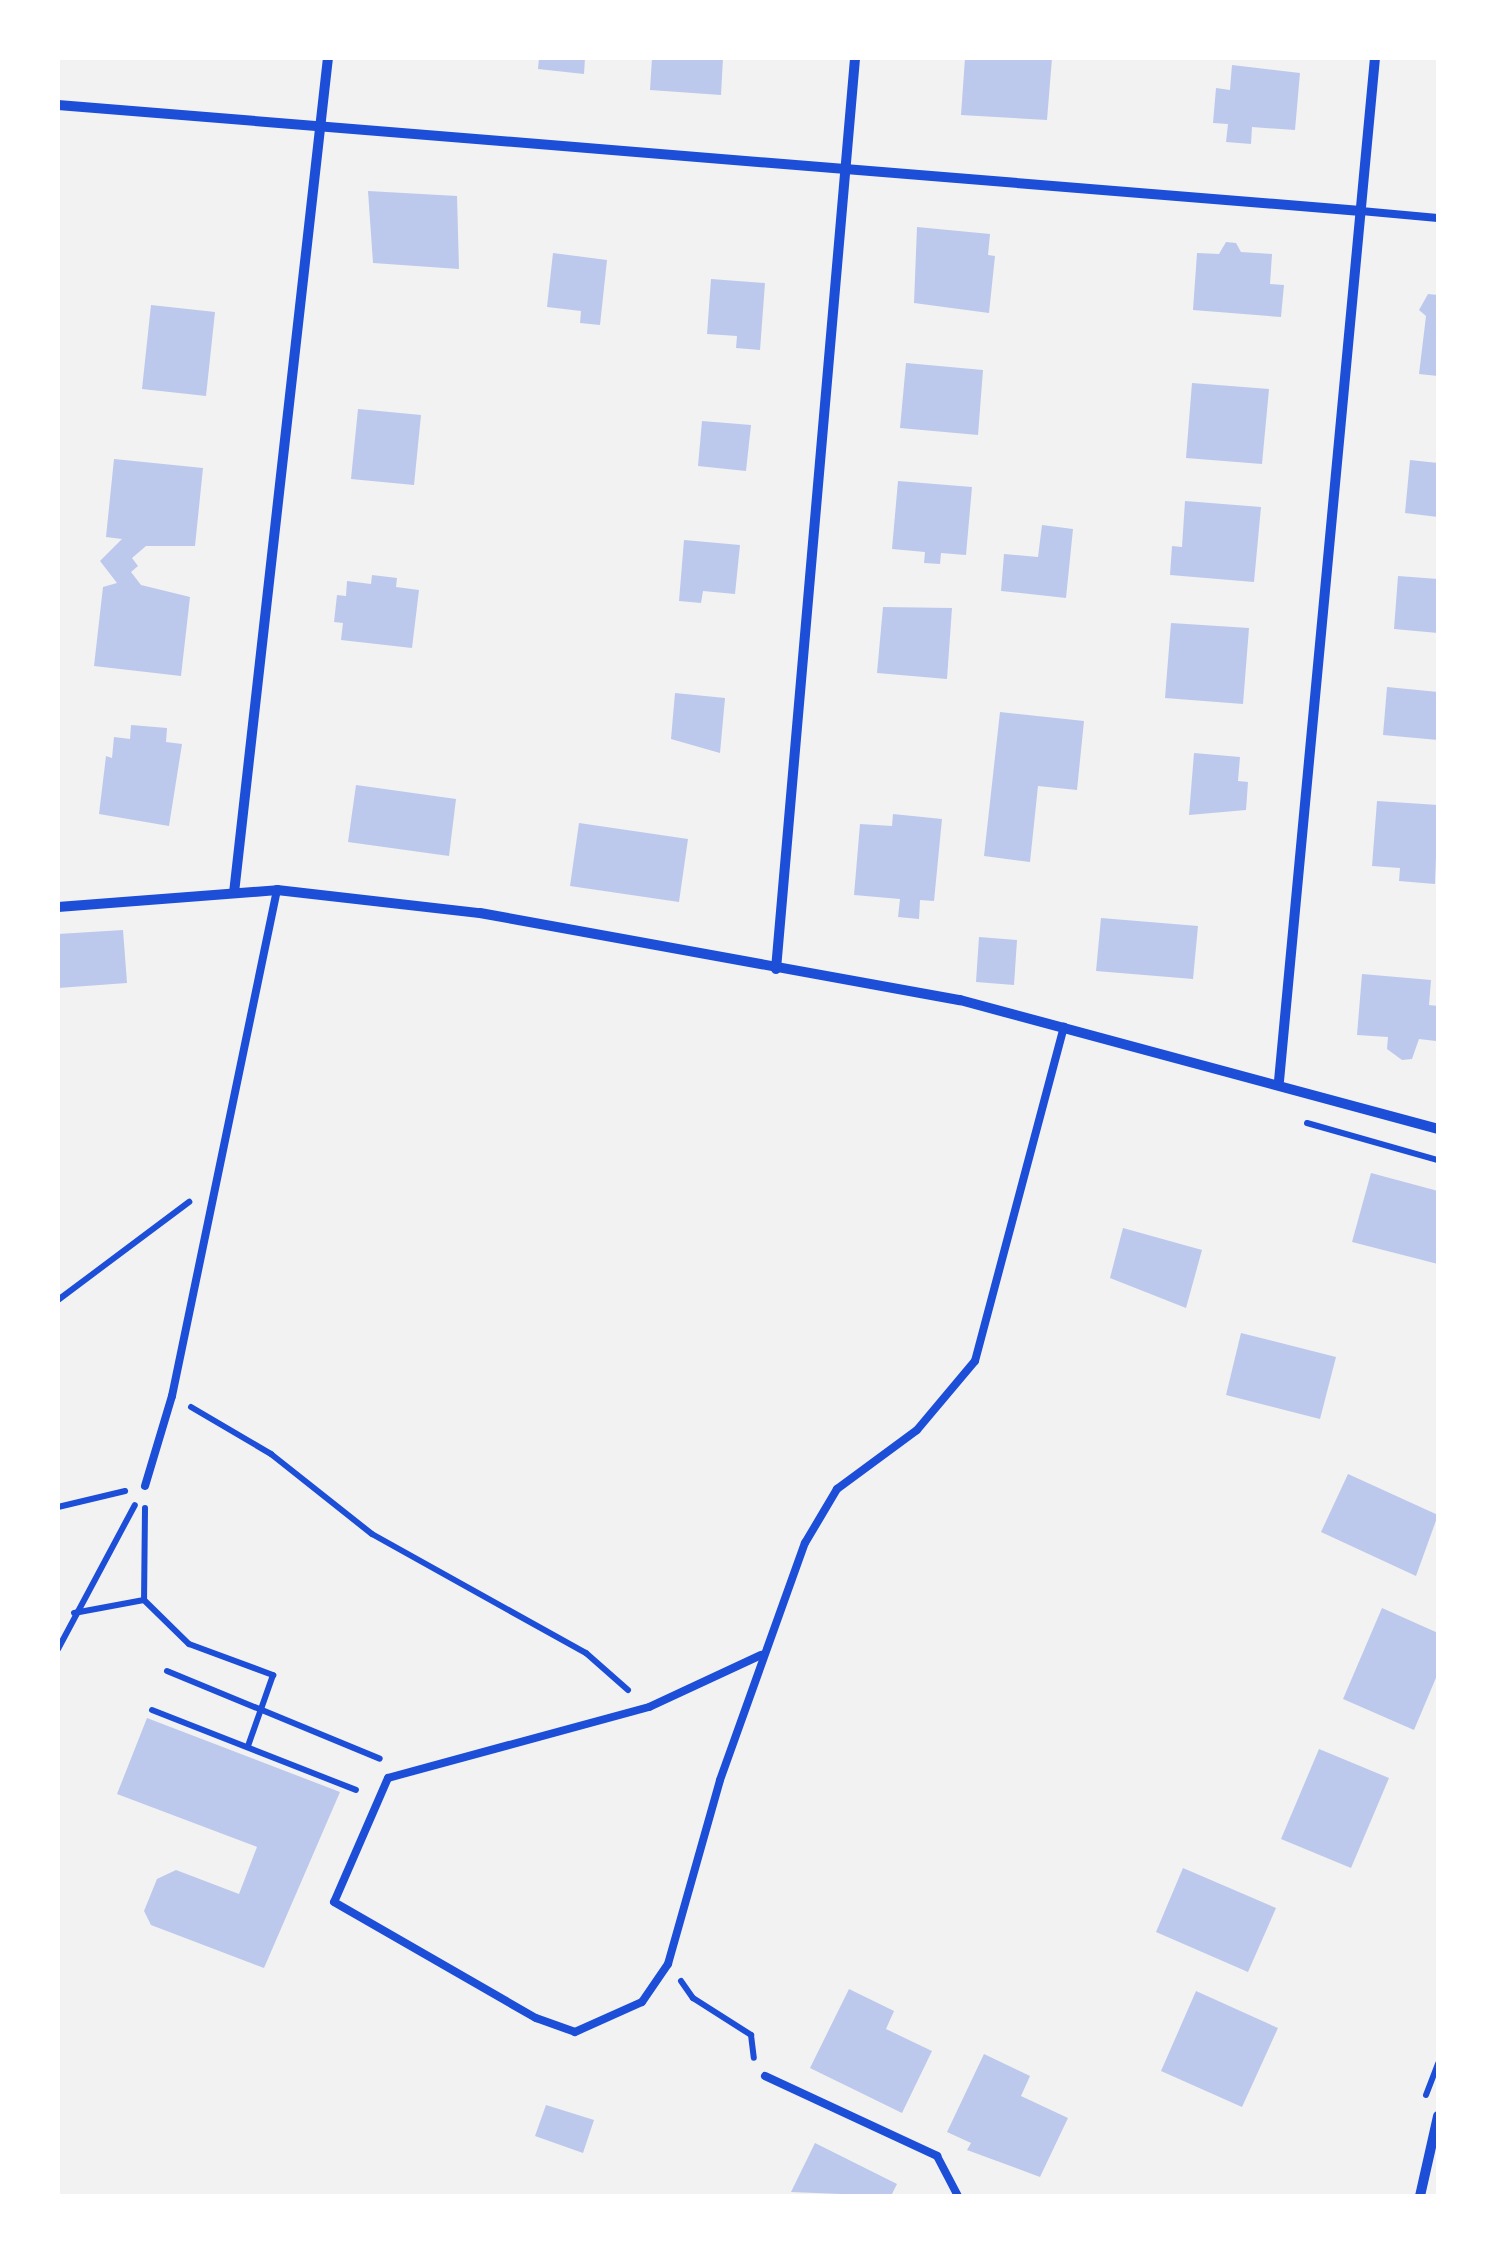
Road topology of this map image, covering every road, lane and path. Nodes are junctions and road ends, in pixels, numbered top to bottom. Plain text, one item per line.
1 (328, 58) edge
2 (855, 58) edge
3 (1375, 58) edge
4 (58, 105) edge
5 (320, 125) junction
6 (845, 165) junction
7 (1362, 211) junction
8 (1438, 218) edge
9 (277, 890) junction
10 (234, 893) junction
11 (58, 907) edge
12 (776, 969) junction
13 (1064, 1027) junction
14 (1279, 1081) junction
15 (1307, 1123) dead end
16 (1438, 1129) edge
17 (1438, 1160) edge
18 (218, 1181) junction
19 (58, 1300) edge
20 (172, 1396) junction
21 (145, 1486) junction
22 (58, 1507) edge
23 (144, 1600) junction
24 (74, 1613) junction
25 (58, 1649) edge
26 (761, 1655) junction
27 (167, 1671) dead end
28 (648, 1708) junction
29 (152, 1710) dead end
30 (262, 1710) junction
31 (248, 1746) junction
32 (388, 1778) junction
33 (351, 1800) dead end
34 (668, 1964) junction
35 (766, 2076) joint
36 (1438, 2116) edge
37 (958, 2196) edge
38 (1420, 2196) edge

1 - 5 street
2 - 6 street
3 - 7 street
4 - 5 street
5 - 6 street
5 - 10 street
6 - 7 street
6 - 12 street
7 - 8 lane
7 - 14 street
9 - 10 street
9 - 12 street
9 - 18 lane
10 - 11 street
12 - 13 street
13 - 14 street
13 - 26 lane
14 - 16 street
15 - 17 path
18 - 19 path
18 - 20 lane
20 - 21 lane
20 - 28 path
21 - 22 path
21 - 23 path
21 - 24 path
23 - 24 path
23 - 30 path
24 - 25 path
26 - 28 lane
26 - 34 lane
27 - 30 path
28 - 32 lane
29 - 31 path
30 - 31 path
30 - 32 path
31 - 33 path
32 - 34 lane
34 - 35 path
35 - 37 lane
36 - 38 street

